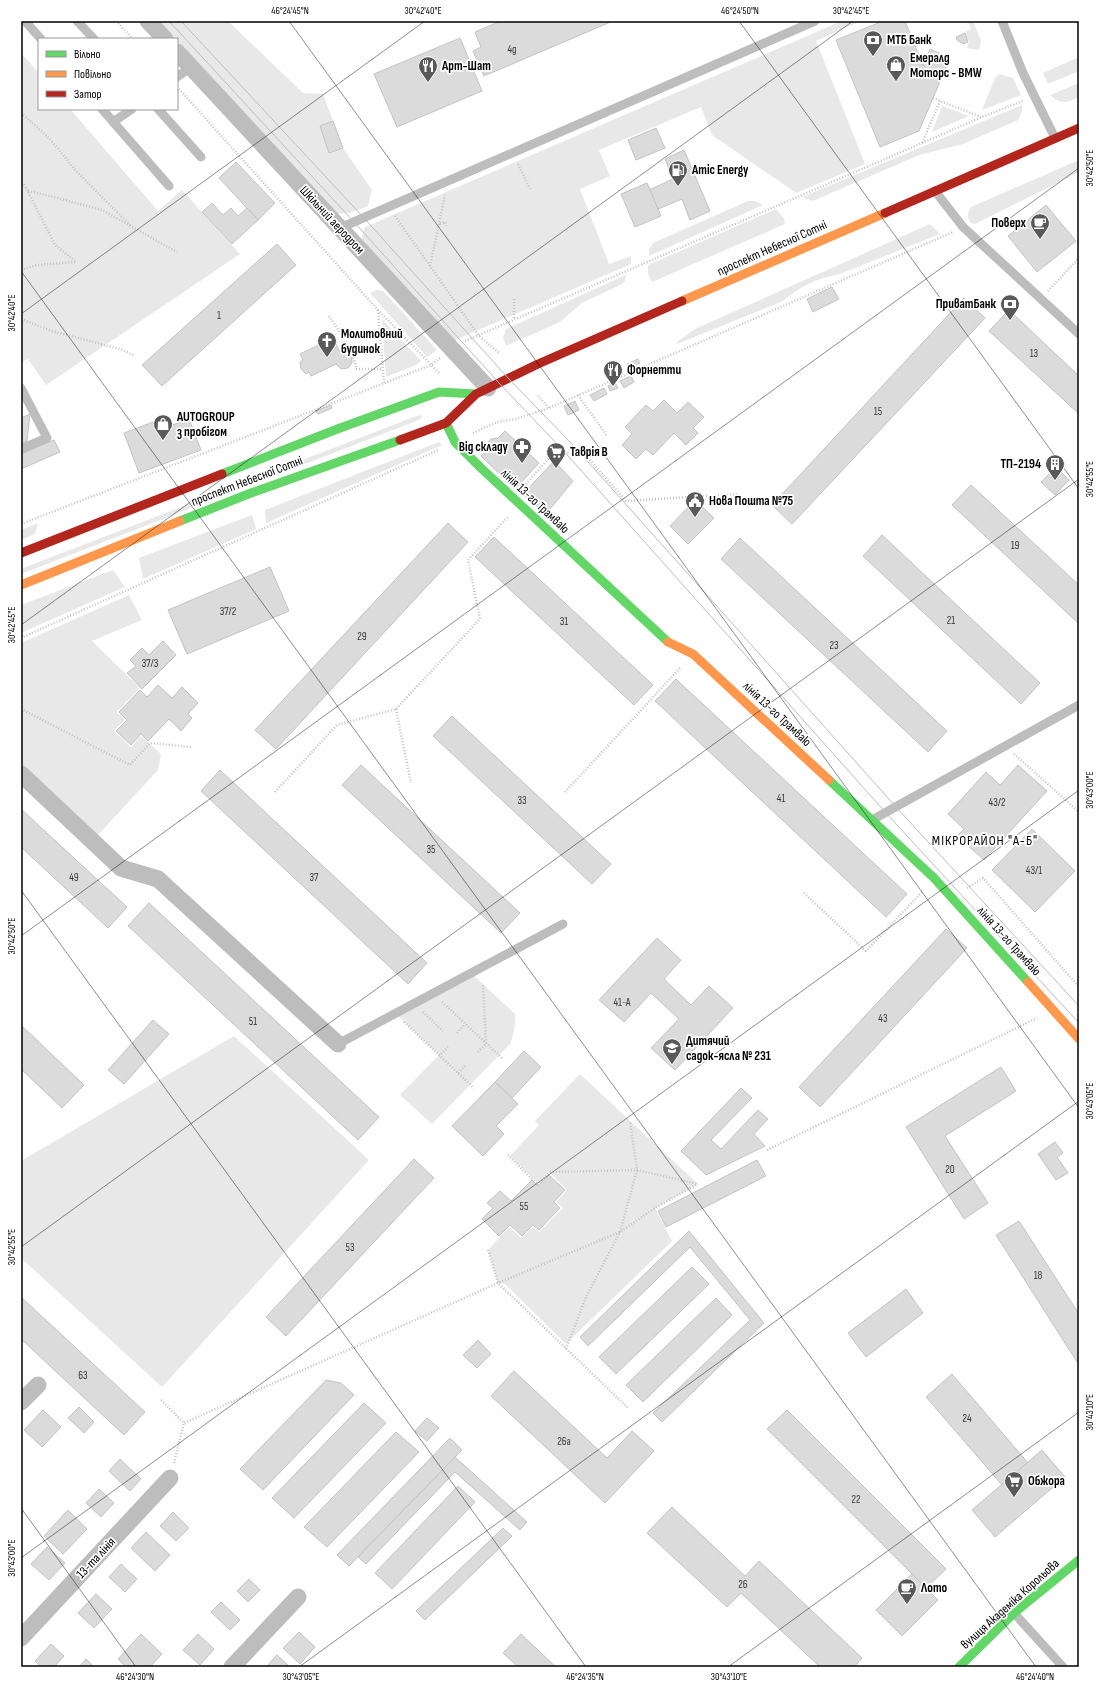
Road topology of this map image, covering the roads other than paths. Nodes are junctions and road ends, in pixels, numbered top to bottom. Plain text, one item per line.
1 (25, 21) edge
2 (77, 21) edge
3 (148, 21) edge
4 (814, 21) edge
5 (1002, 21) edge
6 (40, 38) edge
7 (93, 38) edge
8 (164, 38) edge
9 (178, 53) edge
10 (191, 67) junction
11 (178, 76) edge
12 (103, 110) edge
13 (131, 110) edge
14 (159, 110) edge
15 (113, 122) junction
16 (1079, 128) edge
17 (1055, 138) junction
18 (201, 157) dead end
19 (169, 186) dead end
20 (935, 191) junction
21 (340, 228) junction
22 (1079, 334) edge
23 (21, 388) edge
24 (482, 391) junction
25 (30, 406) junction
26 (21, 410) edge
27 (446, 423) junction
28 (21, 449) edge
29 (21, 553) edge
30 (21, 585) edge
31 (1079, 705) edge
32 (21, 774) edge
33 (872, 820) junction
34 (563, 924) dead end
35 (1079, 1038) edge
36 (338, 1044) joint
37 (38, 1385) dead end
38 (21, 1402) edge
39 (170, 1478) road end
40 (1079, 1560) edge
41 (298, 1597) dead end
42 (1014, 1613) junction
43 (21, 1638) edge
44 (232, 1667) edge
45 (959, 1667) edge
46 (1063, 1667) edge

1 - 6 lane
2 - 7 lane
3 - 8 street
4 - 21 lane
5 - 17 lane
9 - 10 street, Шкільний аеродром
10 - 11 lane
10 - 21 street, Шкільний аеродром
12 - 15 lane
13 - 15 lane
14 - 18 lane
15 - 19 lane
16 - 17 main road, проспект Небесної Сотні
17 - 20 main road, проспект Небесної Сотні
20 - 22 lane
20 - 24 main road, проспект Небесної Сотні
21 - 24 street, Шкільний аеродром
23 - 25 lane
24 - 27 main road, проспект Небесної Сотні
24 - 29 main road, проспект Небесної Сотні
25 - 26 lane
25 - 28 lane
27 - 30 main road, проспект Небесної Сотні
27 - 33 main road, лінія 13-го Трамваю
31 - 33 lane
32 - 36 street
33 - 35 main road, лінія 13-го Трамваю
34 - 36 lane
37 - 38 street
39 - 43 street, 13-та лінія
40 - 42 main road, вулиця Академіка Корольова
41 - 44 street
42 - 45 main road, вулиця Академіка Корольова
42 - 46 lane

